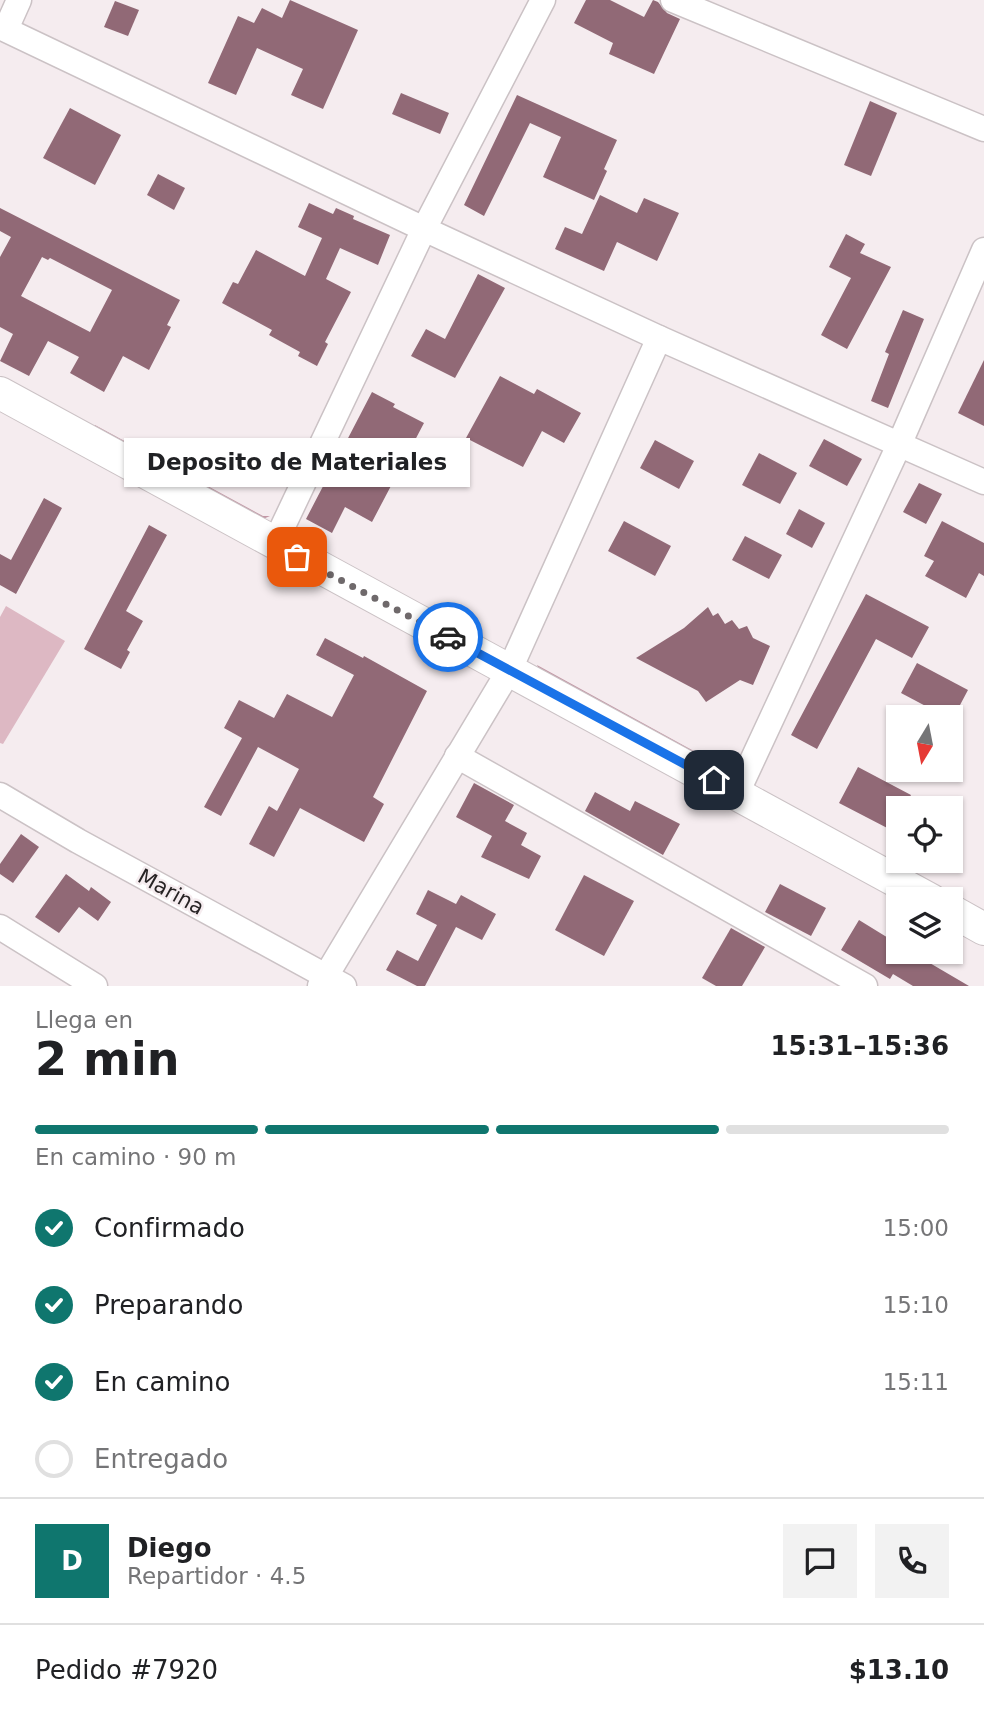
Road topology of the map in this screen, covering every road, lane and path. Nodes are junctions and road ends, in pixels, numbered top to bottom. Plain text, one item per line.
1 (19, 0) edge
2 (543, 0) edge
3 (673, 0) edge
4 (3, 28) edge
5 (984, 128) edge
6 (424, 229) junction
7 (984, 250) edge
8 (659, 338) junction
9 (0, 393) edge
10 (899, 445) junction
11 (984, 482) edge
12 (274, 545) junction
13 (510, 669) junction
14 (457, 756) junction
15 (737, 793) junction
16 (0, 795) edge
17 (907, 887) edge
18 (963, 917) edge
19 (0, 928) edge
20 (984, 929) edge
21 (330, 983) edge
22 (95, 986) edge
23 (865, 986) edge

1 - 4 street
2 - 6 street
3 - 5 street
4 - 6 street
6 - 8 street
6 - 12 street
7 - 10 street
8 - 10 street
8 - 13 street
9 - 12 main road
10 - 11 street
10 - 15 street
12 - 13 main road
13 - 14 street
13 - 15 main road
14 - 21 street
14 - 23 street
15 - 17 main road
16 - 21 street, Marina
18 - 20 main road
19 - 22 street

